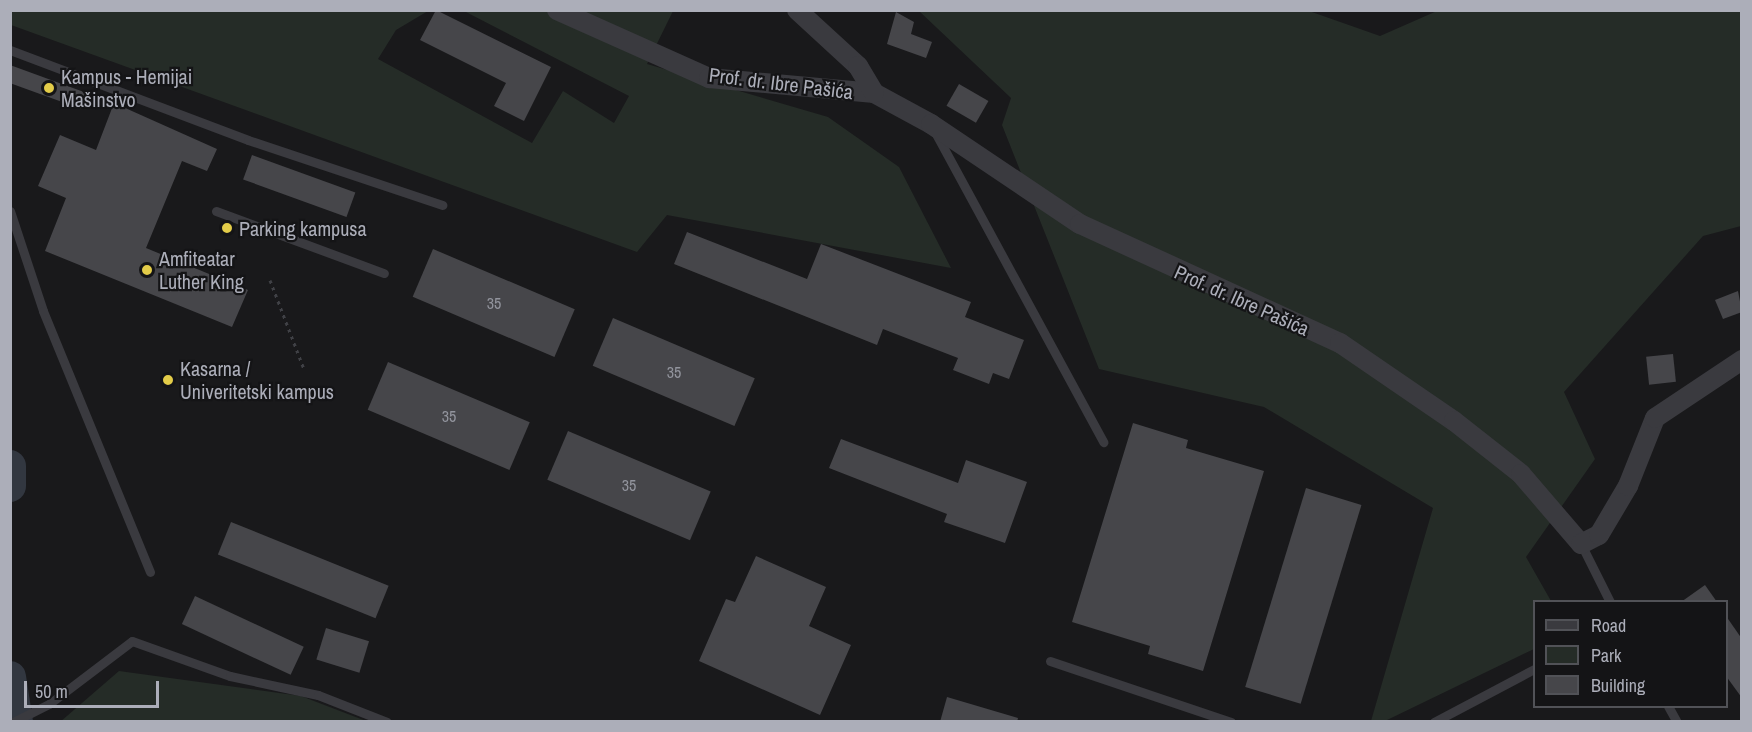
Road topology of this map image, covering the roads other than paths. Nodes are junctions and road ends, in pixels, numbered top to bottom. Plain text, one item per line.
1 (557, 10) edge
2 (797, 10) edge
3 (10, 50) edge
4 (874, 93) junction
5 (931, 124) junction
6 (442, 205) dead end
7 (10, 211) edge
8 (216, 211) dead end
9 (384, 273) dead end
10 (1742, 360) edge
11 (1103, 442) dead end
12 (1581, 544) junction
13 (150, 572) dead end
14 (1609, 600) edge
15 (1050, 661) dead end
16 (1533, 670) edge
17 (1669, 708) edge
18 (13, 722) edge
19 (387, 722) edge
20 (1231, 722) edge
21 (1434, 722) edge
22 (1677, 722) edge

1 - 4 street, Prof. dr. Ibre Pašića
2 - 4 street, Prof. dr. Ibre Pašića
3 - 6 lane
4 - 5 street, Prof. dr. Ibre Pašića
5 - 11 lane
5 - 12 street, Prof. dr. Ibre Pašića
7 - 13 lane
8 - 9 lane
10 - 12 street
12 - 14 lane
15 - 20 lane
16 - 21 lane
17 - 22 lane
18 - 19 lane

